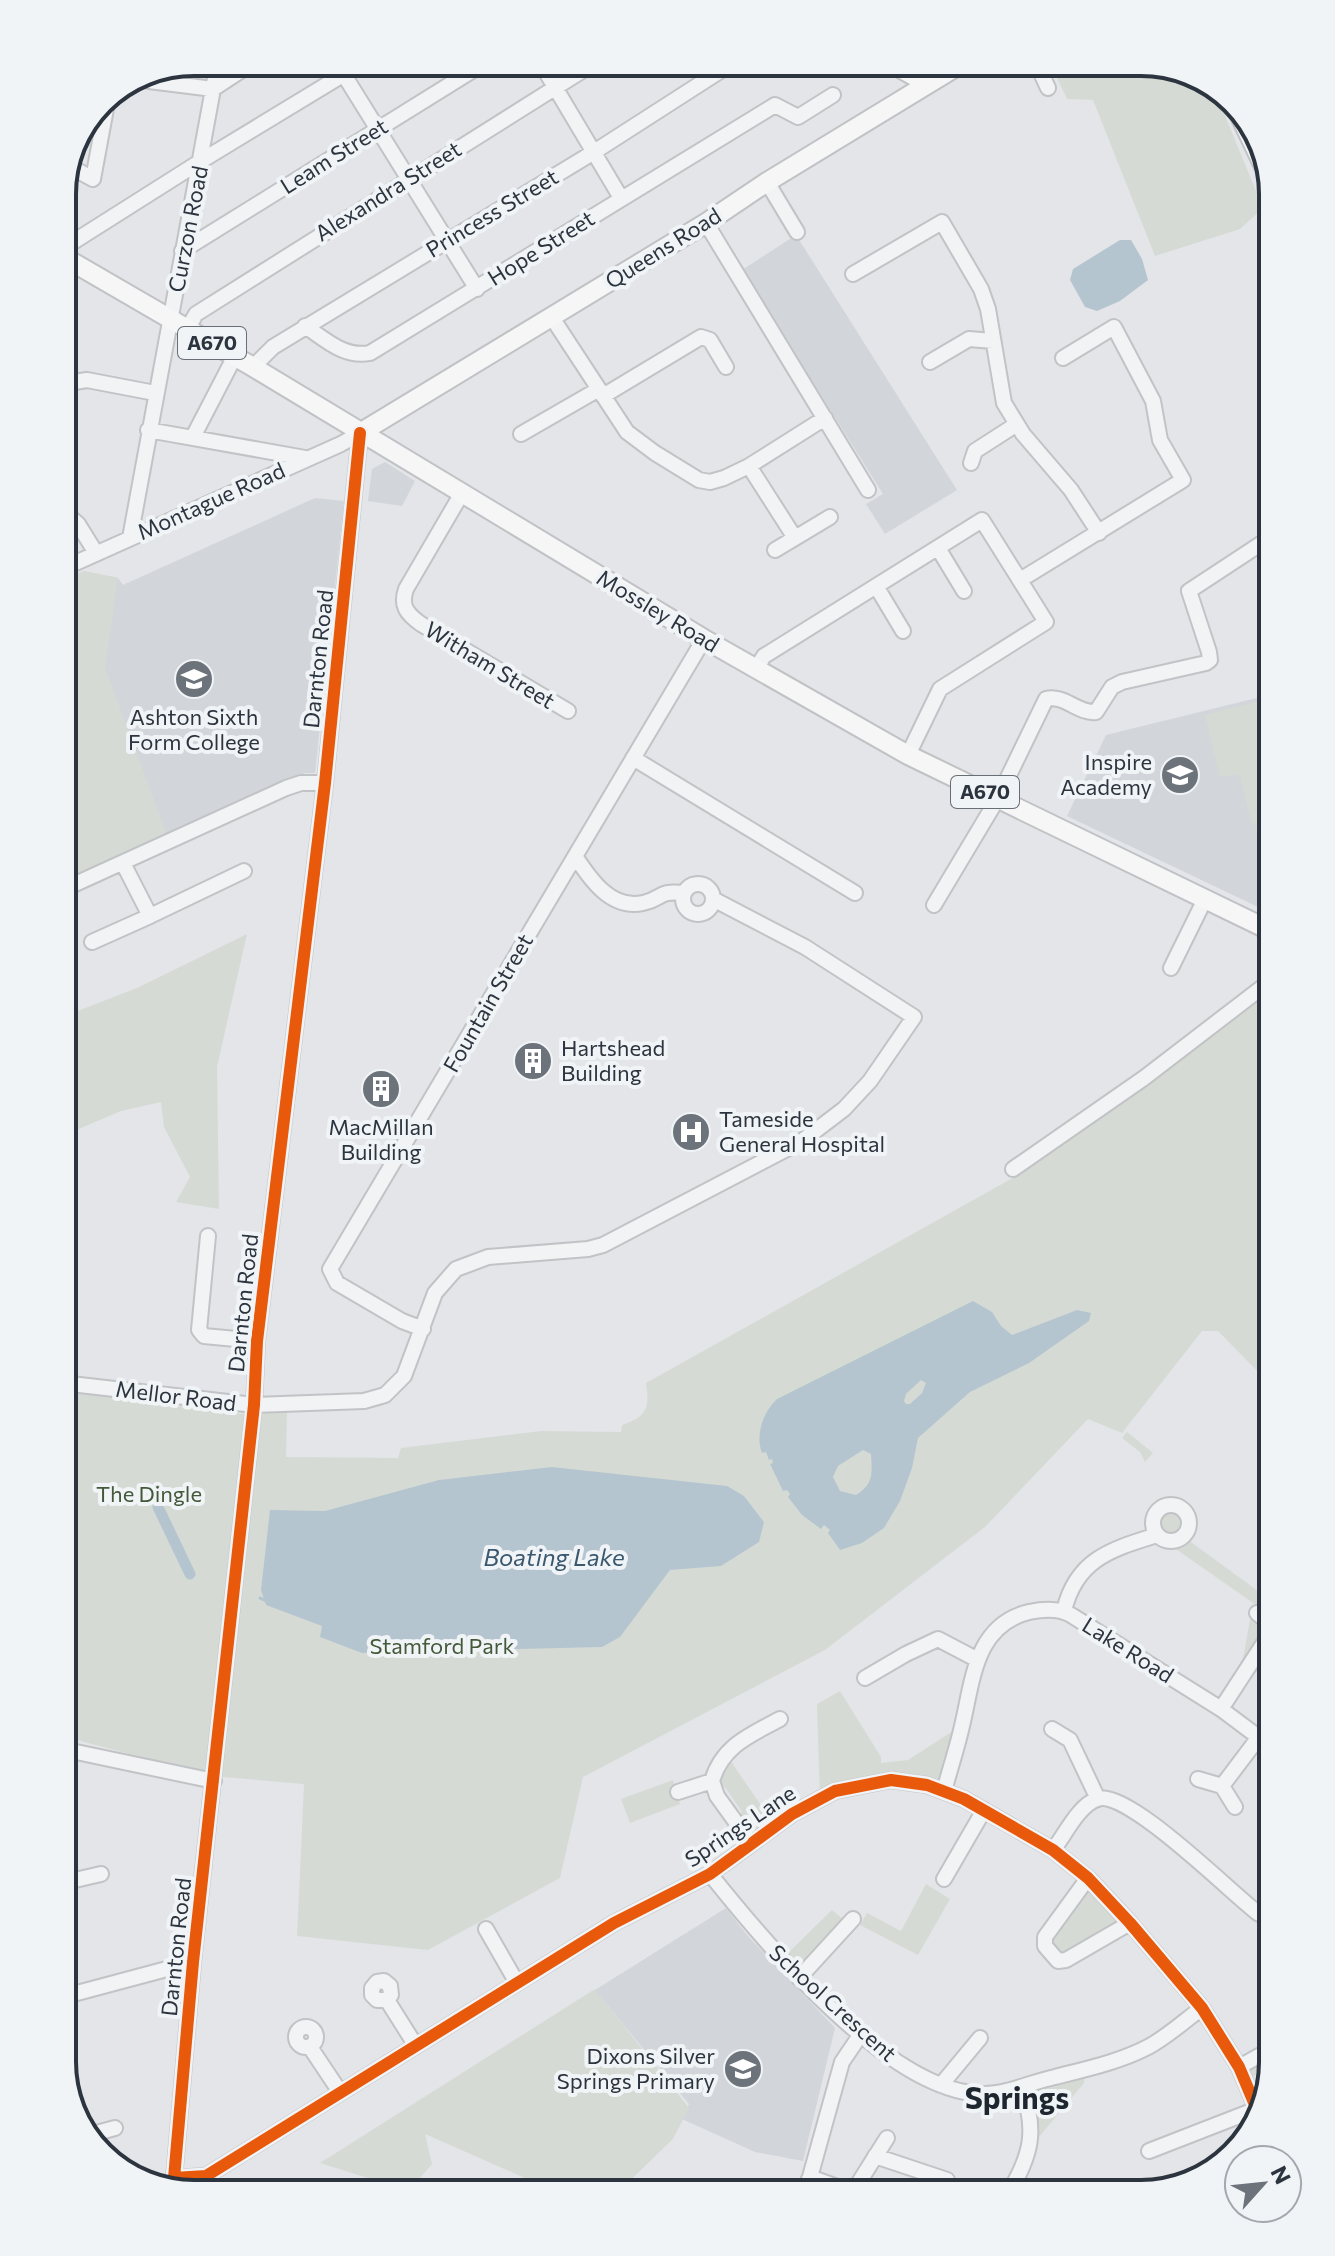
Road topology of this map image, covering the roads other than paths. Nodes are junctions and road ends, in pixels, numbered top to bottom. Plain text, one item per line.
1 (215, 76) edge
2 (233, 76) edge
3 (328, 76) edge
4 (345, 76) edge
5 (463, 76) edge
6 (548, 76) edge
7 (573, 76) edge
8 (712, 76) edge
9 (914, 76) edge
10 (941, 76) edge
11 (1042, 76) edge
12 (158, 82) edge
13 (928, 84) junction
14 (555, 87) junction
15 (1048, 88) dead end
16 (213, 89) junction
17 (833, 95) dead end
18 (104, 117) edge
19 (377, 128) junction
20 (594, 152) junction
21 (201, 161) junction
22 (79, 171) edge
23 (407, 178) junction
24 (767, 182) junction
25 (621, 198) junction
26 (706, 223) junction
27 (797, 232) dead end
28 (76, 240) edge
29 (446, 241) junction
30 (182, 251) junction
31 (76, 264) edge
32 (853, 274) dead end
33 (477, 289) junction
34 (551, 316) junction
35 (180, 324) junction
36 (305, 326) junction
37 (993, 341) junction
38 (235, 356) junction
39 (1063, 358) dead end
40 (930, 362) dead end
41 (253, 367) junction
42 (726, 367) dead end
43 (76, 382) edge
44 (601, 392) junction
45 (155, 393) junction
46 (825, 418) junction
47 (1017, 424) junction
48 (148, 430) junction
49 (360, 433) junction
50 (521, 434) dead end
51 (193, 437) junction
52 (305, 458) junction
53 (971, 463) dead end
54 (749, 466) junction
55 (1183, 480) junction
56 (868, 490) dead end
57 (462, 493) junction
58 (1192, 495) dead end
59 (830, 517) dead end
60 (76, 522) edge
61 (1099, 533) junction
62 (130, 538) junction
63 (795, 538) junction
64 (1259, 545) edge
65 (938, 548) junction
66 (775, 550) dead end
67 (96, 553) junction
68 (76, 562) edge
69 (1020, 580) junction
70 (876, 586) junction
71 (964, 591) dead end
72 (903, 631) dead end
73 (704, 639) junction
74 (756, 669) junction
75 (568, 711) dead end
76 (908, 755) junction
77 (633, 758) junction
78 (325, 783) junction
79 (998, 798) junction
80 (575, 856) junction
81 (551, 862) dead end
82 (123, 863) junction
83 (244, 871) dead end
84 (566, 871) junction
85 (76, 884) edge
86 (684, 893) junction
87 (855, 893) dead end
88 (713, 899) junction
89 (1205, 899) junction
90 (934, 905) dead end
91 (150, 916) junction
92 (1259, 925) edge
93 (92, 942) dead end
94 (1171, 968) dead end
95 (1259, 990) edge
96 (1013, 1169) dead end
97 (208, 1236) dead end
98 (423, 1329) junction
99 (257, 1341) junction
100 (76, 1385) edge
101 (254, 1405) junction
102 (1157, 1535) dead end
103 (1064, 1611) junction
104 (1259, 1650) edge
105 (976, 1659) junction
106 (865, 1678) dead end
107 (1221, 1709) junction
108 (780, 1719) dead end
109 (1052, 1729) dead end
110 (1259, 1737) joint
111 (76, 1752) edge
112 (1198, 1779) dead end
113 (214, 1781) junction
114 (712, 1781) junction
115 (1222, 1786) junction
116 (944, 1791) junction
117 (678, 1792) dead end
118 (1098, 1799) junction
119 (1235, 1807) dead end
120 (984, 1810) junction
121 (751, 1843) junction
122 (1053, 1850) junction
123 (101, 1874) dead end
124 (710, 1874) junction
125 (1088, 1878) junction
126 (944, 1879) dead end
127 (76, 1880) edge
128 (1259, 1914) edge
129 (853, 1919) dead end
130 (1130, 1923) junction
131 (486, 1929) dead end
132 (193, 1962) junction
133 (799, 1978) junction
134 (517, 1983) junction
135 (76, 1993) edge
136 (387, 2000) dead end
137 (1202, 2008) junction
138 (861, 2034) junction
139 (980, 2038) dead end
140 (416, 2046) junction
141 (310, 2047) dead end
142 (1259, 2056) edge
143 (1239, 2067) junction
144 (941, 2085) junction
145 (1021, 2087) junction
146 (340, 2092) junction
147 (1253, 2101) edge
148 (1246, 2115) edge
149 (115, 2128) dead end
150 (100, 2132) edge
151 (887, 2138) dead end
152 (1144, 2153) dead end
153 (875, 2156) junction
154 (206, 2176) junction
155 (810, 2177) junction
156 (172, 2178) edge
157 (187, 2180) edge
158 (208, 2180) edge
159 (809, 2180) edge
160 (818, 2180) edge
161 (860, 2180) edge
162 (947, 2180) dead end
163 (1016, 2180) edge

1 - 16 street, Curzon Road
2 - 16 street
3 - 21 street
4 - 19 street
5 - 19 street, Leam Street
6 - 14 street
7 - 14 street, Alexandra Street
8 - 20 street, Princess Street
9 - 13 main road
10 - 13 main road, Queens Road
11 - 15 street
12 - 16 street
13 - 24 main road, Queens Road
14 - 20 street
14 - 23 street, Alexandra Street
16 - 21 street, Curzon Road
17 - 25 street, Hope Street
18 - 22 street
19 - 23 street
19 - 30 street, Leam Street
20 - 25 street
20 - 29 street, Princess Street
21 - 28 street
21 - 30 street, Curzon Road
23 - 29 street
23 - 35 street, Alexandra Street
24 - 26 main road, Queens Road
24 - 27 street
25 - 33 street, Hope Street
26 - 34 main road, Queens Road
26 - 46 street
29 - 33 street
29 - 36 street, Princess Street
30 - 35 street, Curzon Road
31 - 35 main road, Mossley Road / A670
32 - 37 street
33 - 36 street, Hope Street
34 - 44 street
34 - 49 main road, Queens Road
35 - 38 main road, Mossley Road / A670
35 - 45 street, Curzon Road
36 - 41 street, Princess Street
37 - 40 street
37 - 47 street
38 - 41 main road, Mossley Road / A670
38 - 51 street
39 - 55 street
41 - 49 main road, Mossley Road / A670
42 - 44 street
43 - 45 street
44 - 50 street
44 - 54 street
45 - 48 street, Curzon Road
46 - 54 street
46 - 56 street
47 - 53 street
47 - 61 street
48 - 51 street
48 - 62 street, Curzon Road
49 - 52 street, Montague Road
49 - 57 main road, Mossley Road / A670
49 - 78 street, Darnton Road
51 - 52 street
52 - 62 street, Montague Road
54 - 63 street
55 - 58 street
55 - 61 street
57 - 73 main road, Mossley Road / A670
57 - 75 street, Witham Street
59 - 63 street
60 - 67 street
61 - 69 street
62 - 67 street, Montague Road
63 - 66 street
64 - 79 street
65 - 69 street
65 - 70 street
65 - 71 street
67 - 68 street, Montague Road
69 - 76 street
70 - 72 street
70 - 74 street
73 - 74 main road, Mossley Road / A670
73 - 77 street, Fountain Street
74 - 76 main road, Mossley Road / A670
76 - 79 main road, Mossley Road / A670
77 - 80 street, Fountain Street
77 - 87 street
78 - 82 street
78 - 99 street, Darnton Road
79 - 89 main road, Mossley Road / A670
79 - 90 street
80 - 84 street, Fountain Street
80 - 86 street
81 - 84 street
82 - 85 street
82 - 91 street
83 - 91 street
84 - 98 street, Fountain Street
86 - 88 street
86 - 88 street
88 - 98 street
89 - 92 main road, Mossley Road / A670
89 - 94 street
91 - 93 street
95 - 96 street
97 - 99 street
98 - 101 street, Mellor Road
99 - 101 street, Darnton Road
100 - 101 street, Mellor Road
101 - 113 street, Darnton Road
102 - 103 street
103 - 105 street, Lake Road
103 - 107 street, Lake Road
104 - 107 street
105 - 106 street
105 - 116 street, Lake Road
107 - 110 street, Lake Road
108 - 114 street
109 - 118 street
110 - 115 street
111 - 113 street
112 - 115 street
113 - 132 street, Darnton Road
114 - 117 street
114 - 121 street
115 - 119 street
116 - 120 street, Springs Lane
116 - 121 street, Springs Lane
118 - 122 street
118 - 128 street
120 - 122 street, Springs Lane
120 - 126 street
121 - 124 street, Springs Lane
122 - 125 street, Springs Lane
123 - 127 street
124 - 133 street, School Crescent
124 - 134 street, Springs Lane
125 - 130 street, Springs Lane
125 - 130 street
129 - 133 street
130 - 137 street, Springs Lane
131 - 134 street
132 - 135 street
132 - 156 street, Darnton Road
133 - 138 street, School Crescent
134 - 140 street, Springs Lane
136 - 140 street
137 - 143 street, Springs Lane
137 - 145 street, School Crescent
138 - 144 street, School Crescent
138 - 155 street
139 - 144 street
140 - 146 street, Springs Lane
141 - 146 street
142 - 143 street
143 - 147 street, Springs Lane
144 - 145 street, School Crescent
145 - 163 street
146 - 154 street, Springs Lane
148 - 152 street
149 - 150 street
151 - 153 street
153 - 161 street
153 - 162 street
154 - 157 street, Springs Lane
154 - 158 street
155 - 159 street
155 - 160 street

